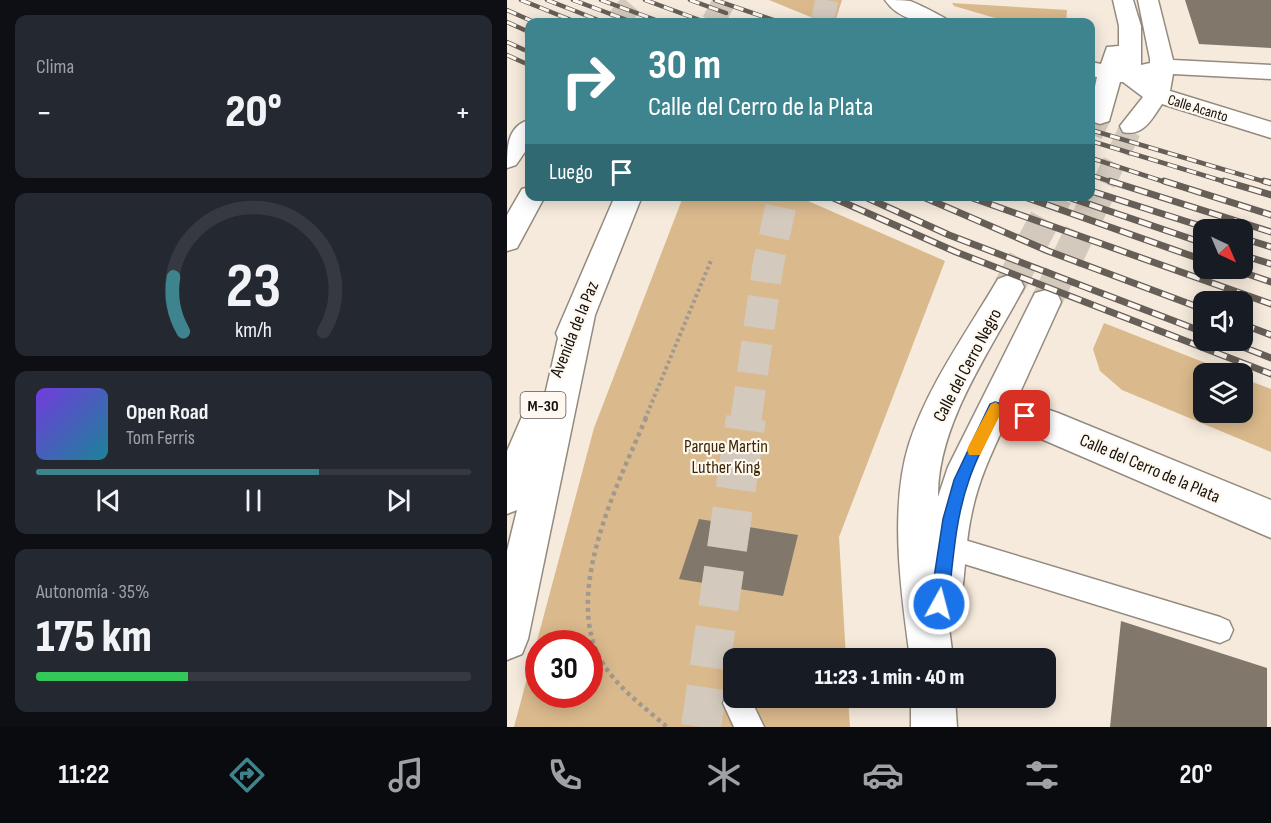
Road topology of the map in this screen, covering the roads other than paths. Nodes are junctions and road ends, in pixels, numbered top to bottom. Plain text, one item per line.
1 (895, 0) edge
2 (1111, 0) edge
3 (1123, 0) edge
4 (1148, 0) edge
5 (928, 18) edge
6 (1130, 51) junction
7 (1161, 68) junction
8 (1271, 72) edge
9 (1111, 73) edge
10 (1157, 94) junction
11 (1100, 116) tunnel mouth
12 (1132, 126) tunnel mouth
13 (1271, 130) edge
14 (525, 134) edge
15 (507, 159) edge
16 (529, 201) edge
17 (627, 201) edge
18 (507, 240) edge
19 (1009, 287) tunnel mouth
20 (1046, 302) tunnel mouth
21 (580, 313) junction
22 (995, 408) junction
23 (507, 496) edge
24 (1271, 519) edge
25 (948, 547) junction
26 (1221, 630) dead end
27 (507, 639) edge
28 (931, 648) edge
29 (933, 648) edge
30 (933, 708) edge
31 (934, 727) edge

1 - 5 main road
2 - 9 main road
3 - 6 main road
4 - 7 main road
6 - 7 main road
6 - 9 main road
7 - 8 main road
7 - 9 main road, Calle Acanto
7 - 10 main road
9 - 10 main road, Calle Acanto
9 - 11 main road
10 - 12 main road
10 - 13 main road, Calle Acanto
14 - 15 main road
16 - 18 main road
17 - 21 main road, Avenida de la Paz / M-30
19 - 28 main road, Calle del Cerro Negro
20 - 22 main road, Calle del Cerro Negro
21 - 23 main road, Avenida de la Paz / M-30
21 - 27 main road
22 - 24 main road, Calle del Cerro de la Plata
22 - 25 main road, Calle del Cerro Negro
25 - 26 lane
25 - 29 main road, Calle del Cerro Negro
30 - 31 main road

